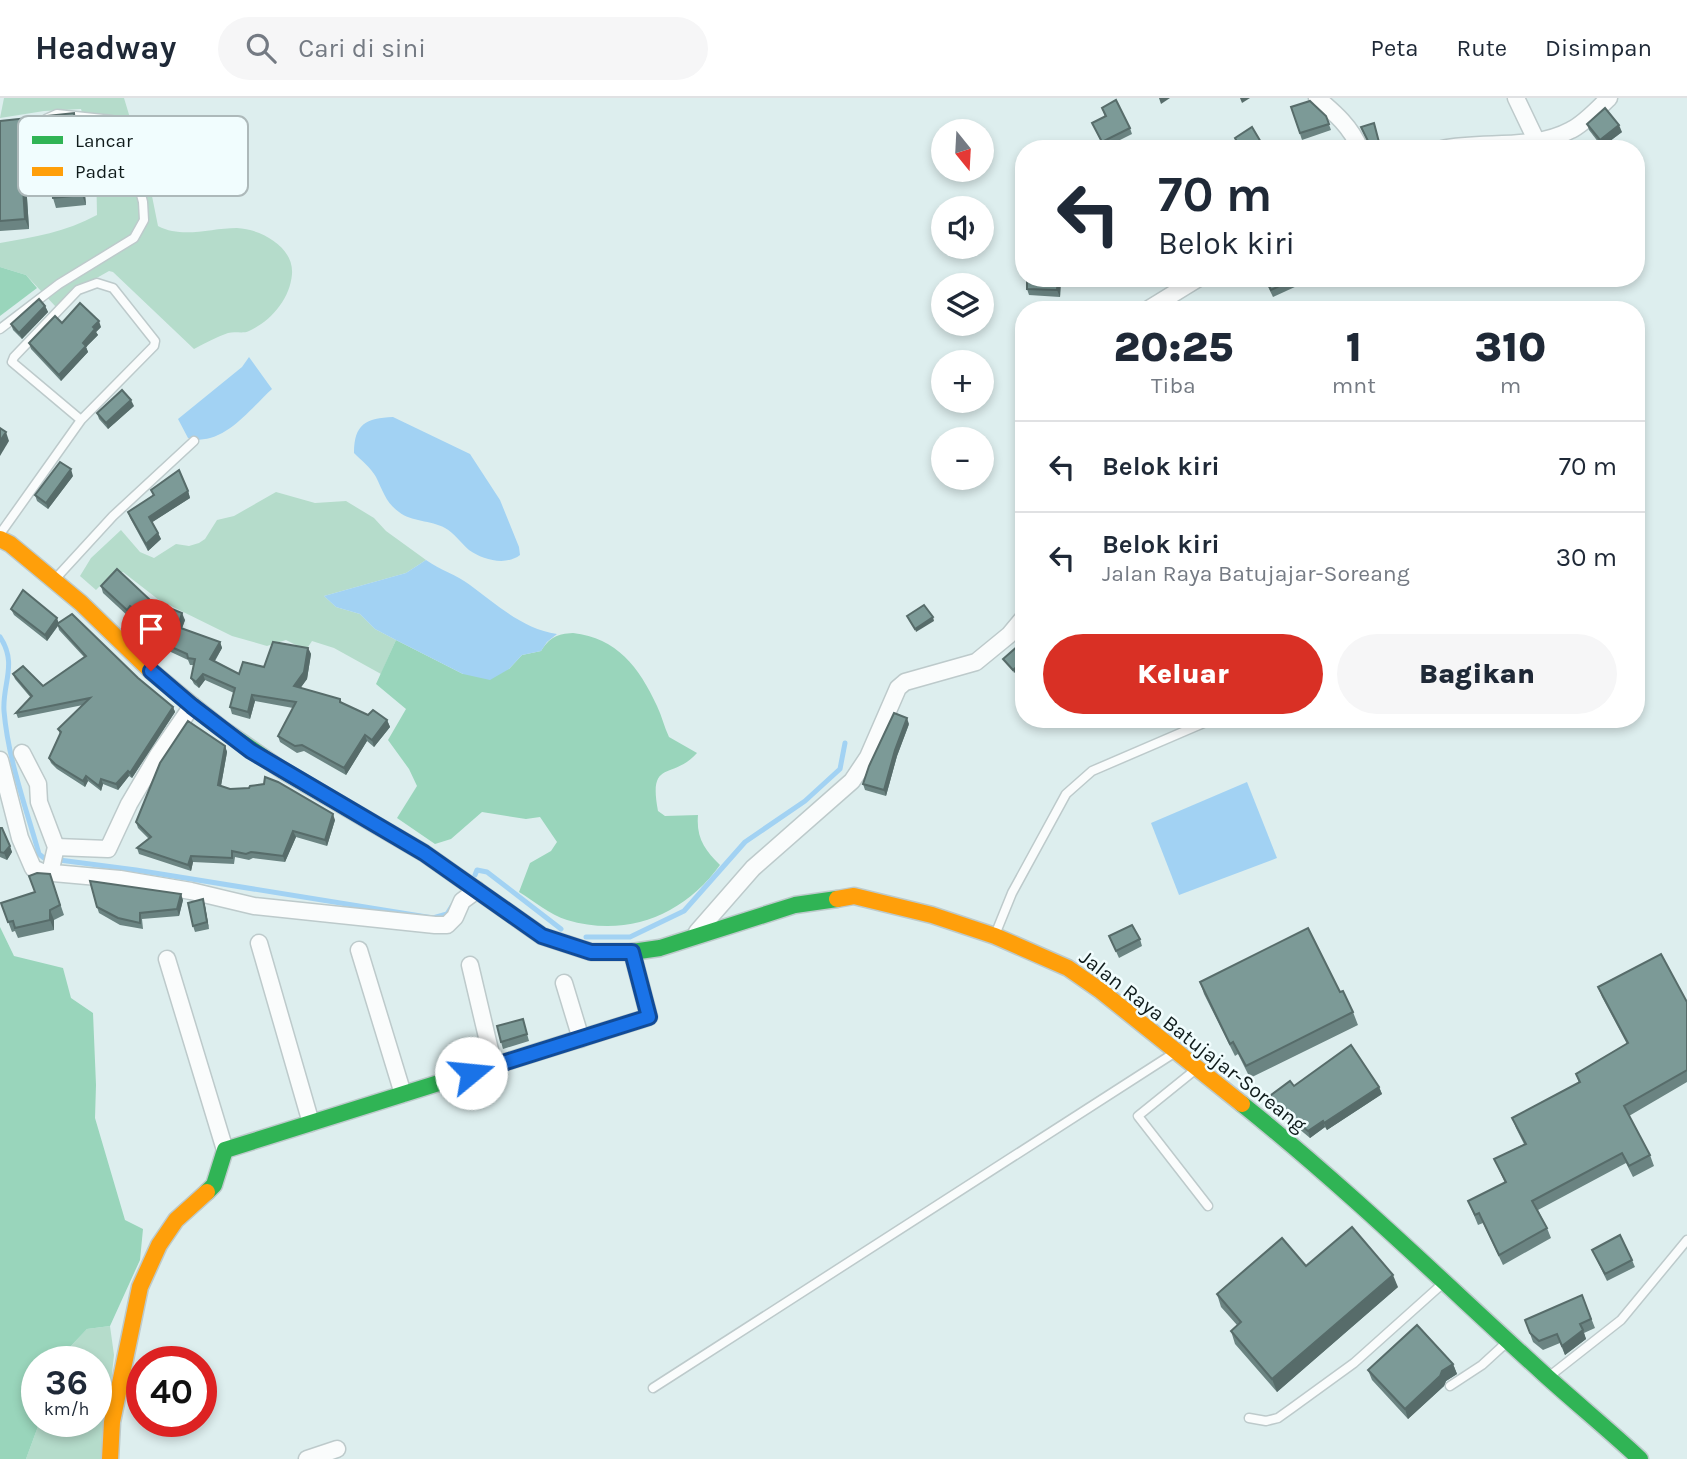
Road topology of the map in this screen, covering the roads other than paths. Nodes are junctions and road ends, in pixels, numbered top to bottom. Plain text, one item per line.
1 (1317, 98) edge
2 (1516, 98) edge
3 (1609, 98) edge
4 (53, 116) edge
5 (75, 116) edge
6 (1357, 140) edge
7 (1536, 140) edge
8 (1542, 140) edge
9 (141, 196) edge
10 (1184, 287) edge
11 (1162, 301) edge
12 (0, 329) edge
13 (81, 420) junction
14 (194, 441) dead end
15 (0, 536) edge
16 (54, 580) junction
17 (1015, 628) edge
18 (192, 706) junction
19 (1192, 728) edge
20 (22, 753) dead end
21 (0, 760) edge
22 (53, 860) junction
23 (477, 890) junction
24 (995, 936) junction
25 (693, 937) junction
26 (259, 943) dead end
27 (359, 950) dead end
28 (632, 952) junction
29 (167, 958) dead end
30 (470, 965) dead end
31 (564, 983) dead end
32 (581, 1039) junction
33 (1177, 1051) junction
34 (494, 1067) junction
35 (1198, 1068) junction
36 (403, 1094) junction
37 (312, 1123) junction
38 (225, 1150) junction
39 (1208, 1206) dead end
40 (1687, 1240) edge
41 (1444, 1282) junction
42 (1508, 1341) junction
43 (1547, 1377) junction
44 (1450, 1386) dead end
45 (653, 1388) dead end
46 (1249, 1418) dead end
47 (337, 1449) dead end
48 (110, 1459) edge
49 (307, 1459) edge
50 (1640, 1459) edge

1 - 6 street
2 - 7 street
3 - 8 street
4 - 5 lane
9 - 12 lane
10 - 11 street
13 - 13 lane
13 - 15 lane
14 - 16 lane
15 - 16 main road, Jalan Raya Batujajar-Soreang
16 - 18 main road, Jalan Raya Batujajar-Soreang
17 - 25 street
18 - 22 street
18 - 23 main road, Jalan Raya Batujajar-Soreang
19 - 24 lane
20 - 22 street
21 - 22 street
22 - 23 street
23 - 28 main road, Jalan Raya Batujajar-Soreang
24 - 25 main road, Jalan Raya Batujajar-Soreang
24 - 33 main road, Jalan Raya Batujajar-Soreang
25 - 28 main road, Jalan Raya Batujajar-Soreang
26 - 37 street
27 - 36 street
28 - 32 main road
29 - 38 street
30 - 34 street
31 - 32 street
32 - 34 main road
33 - 35 main road, Jalan Raya Batujajar-Soreang
33 - 45 lane
34 - 36 main road
35 - 39 lane
35 - 41 main road, Jalan Raya Batujajar-Soreang
36 - 37 main road
37 - 38 main road
38 - 48 main road
40 - 43 lane
41 - 42 main road, Jalan Raya Batujajar-Soreang
41 - 46 lane
42 - 43 main road, Jalan Raya Batujajar-Soreang
42 - 44 lane
43 - 50 main road, Jalan Raya Batujajar-Soreang
47 - 49 street

